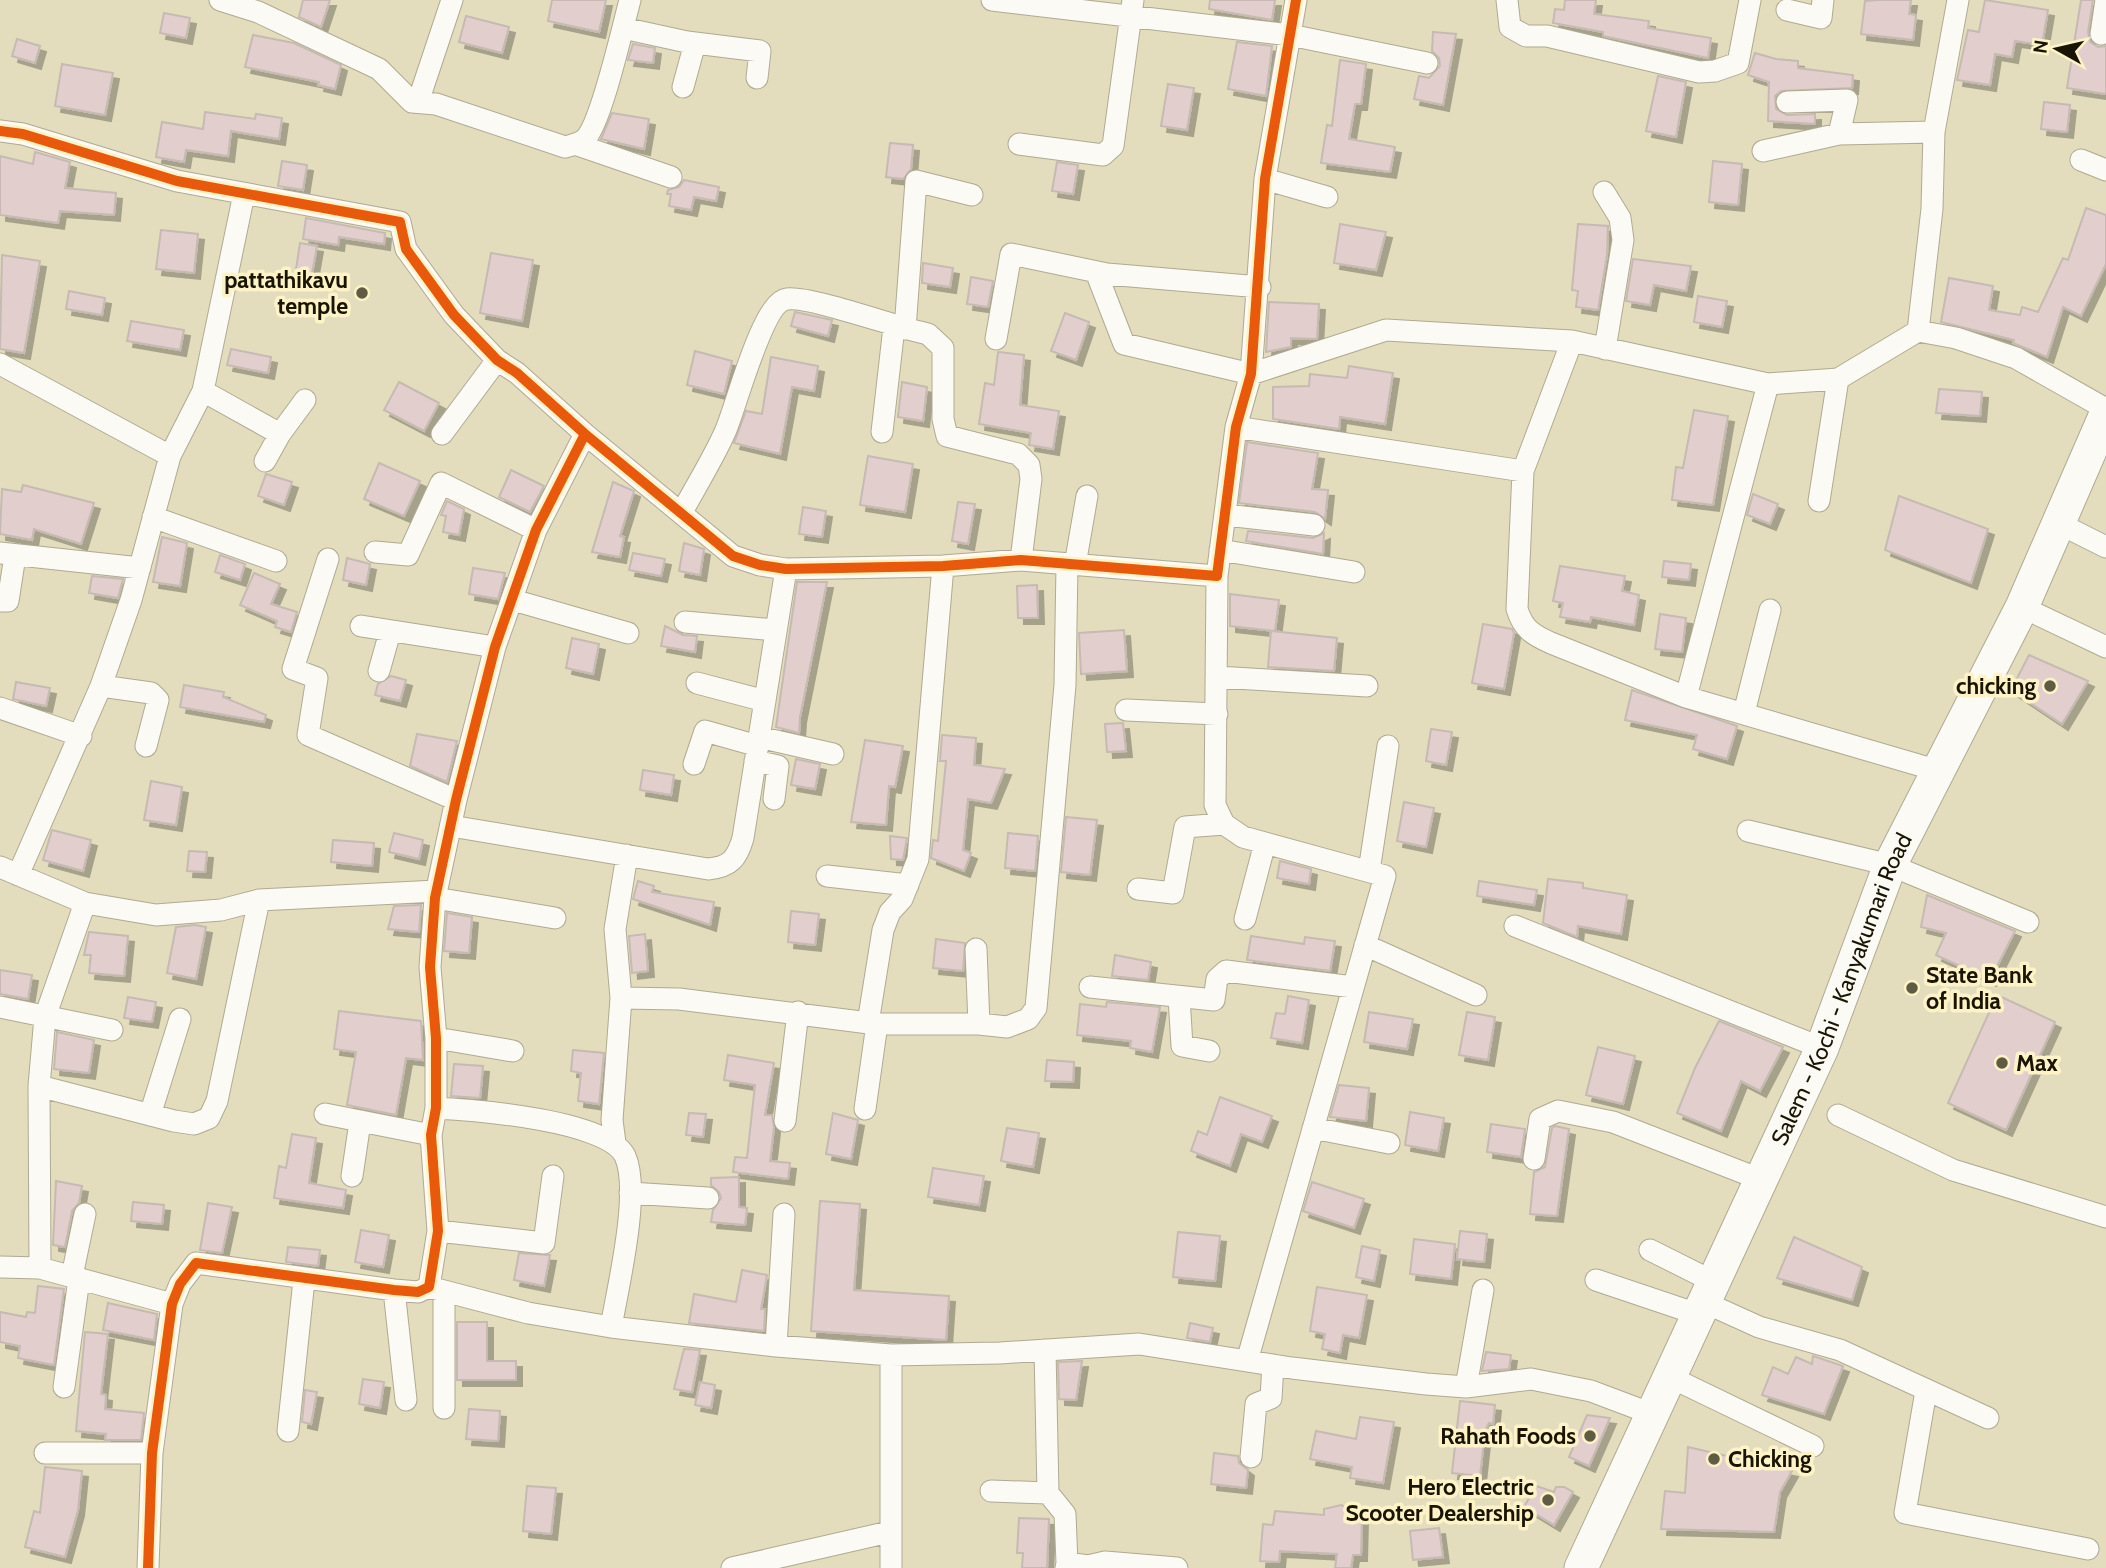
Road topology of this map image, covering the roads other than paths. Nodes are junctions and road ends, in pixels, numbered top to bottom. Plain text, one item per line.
1 (220, 0) edge
2 (452, 0) edge
3 (631, 0) edge
4 (992, 0) edge
5 (1296, 0) edge
6 (1507, 0) edge
7 (1750, 0) edge
8 (1823, 0) edge
9 (1958, 0) edge
10 (2106, 0) edge
11 (1131, 8) edge
12 (1787, 10) dead end
13 (623, 28) junction
14 (2101, 34) dead end
15 (1290, 35) junction
16 (695, 43) junction
17 (1427, 63) dead end
18 (757, 78) dead end
19 (683, 87) dead end
20 (418, 102) junction
21 (1787, 102) dead end
22 (0, 131) edge
23 (1934, 132) junction
24 (1839, 134) junction
25 (575, 144) junction
26 (1019, 144) dead end
27 (1763, 151) dead end
28 (2081, 160) dead end
29 (2106, 170) edge
30 (671, 177) dead end
31 (1265, 179) junction
32 (1604, 192) dead end
33 (244, 194) junction
34 (972, 195) dead end
35 (1327, 197) dead end
36 (1096, 272) junction
37 (1260, 287) junction
38 (900, 328) junction
39 (1917, 331) junction
40 (996, 339) dead end
41 (1572, 341) junction
42 (1605, 349) junction
43 (497, 360) junction
44 (0, 364) edge
45 (1251, 374) junction
46 (1838, 379) junction
47 (1768, 384) junction
48 (204, 391) junction
49 (305, 400) dead end
50 (2106, 411) edge
51 (1236, 427) junction
52 (882, 432) dead end
53 (280, 434) junction
54 (442, 434) dead end
55 (585, 434) junction
56 (170, 456) junction
57 (265, 461) dead end
58 (1523, 471) junction
59 (1087, 496) dead end
60 (1819, 500) dead end
61 (682, 512) junction
62 (1226, 514) junction
63 (153, 517) junction
64 (2060, 524) junction
65 (1314, 525) dead end
66 (536, 530) junction
67 (2106, 547) edge
68 (1220, 550) junction
69 (375, 552) dead end
70 (7, 554) edge
71 (328, 559) dead end
72 (1021, 560) junction
73 (276, 561) dead end
74 (1071, 565) junction
75 (943, 566) junction
76 (140, 568) junction
77 (786, 569) junction
78 (1354, 572) dead end
79 (1217, 576) junction
80 (513, 600) junction
81 (0, 601) edge
82 (2022, 607) junction
83 (1770, 610) dead end
84 (685, 622) dead end
85 (361, 626) dead end
86 (776, 630) junction
87 (390, 632) junction
88 (628, 633) dead end
89 (495, 647) junction
90 (2106, 647) edge
91 (379, 671) dead end
92 (1217, 677) junction
93 (697, 683) dead end
94 (102, 686) junction
95 (1367, 686) dead end
96 (1686, 697) junction
97 (765, 701) junction
98 (0, 708) edge
99 (1126, 710) dead end
100 (1744, 713) junction
101 (1217, 714) junction
102 (81, 736) junction
103 (146, 746) dead end
104 (1388, 746) dead end
105 (757, 748) junction
106 (833, 754) dead end
107 (694, 764) dead end
108 (1938, 771) junction
109 (774, 799) dead end
110 (456, 800) junction
111 (1224, 824) junction
112 (451, 826) junction
113 (1748, 831) dead end
114 (1265, 844) junction
115 (627, 855) junction
116 (1891, 865) junction
117 (9, 871) edge
118 (1369, 871) junction
119 (827, 876) dead end
120 (908, 885) junction
121 (1138, 889) dead end
122 (436, 894) junction
123 (259, 900) junction
124 (85, 904) junction
125 (555, 918) dead end
126 (1245, 919) dead end
127 (2028, 922) dead end
128 (1515, 926) dead end
129 (1365, 945) junction
130 (976, 949) dead end
131 (1090, 987) dead end
132 (1353, 987) junction
133 (1476, 995) dead end
134 (1179, 997) junction
135 (621, 998) junction
136 (0, 1007) edge
137 (798, 1012) junction
138 (45, 1017) junction
139 (180, 1018) dead end
140 (872, 1023) junction
141 (979, 1024) junction
142 (112, 1030) dead end
143 (436, 1038) junction
144 (1822, 1048) junction
145 (513, 1051) dead end
146 (1209, 1051) dead end
147 (39, 1086) junction
148 (436, 1108) junction
149 (865, 1109) dead end
150 (325, 1114) dead end
151 (150, 1115) junction
152 (1838, 1115) dead end
153 (785, 1121) dead end
154 (360, 1122) junction
155 (1314, 1128) junction
156 (431, 1135) junction
157 (615, 1143) junction
158 (1389, 1143) dead end
159 (1534, 1159) dead end
160 (352, 1176) dead end
161 (553, 1176) dead end
162 (1762, 1180) junction
163 (631, 1194) junction
164 (708, 1198) dead end
165 (85, 1214) dead end
166 (784, 1214) dead end
167 (2106, 1217) edge
168 (438, 1231) junction
169 (1650, 1250) dead end
170 (0, 1267) edge
171 (40, 1268) junction
172 (75, 1277) junction
173 (304, 1280) junction
174 (1597, 1280) dead end
175 (394, 1290) junction
176 (437, 1290) junction
177 (1483, 1290) dead end
178 (1707, 1300) junction
179 (172, 1304) junction
180 (611, 1327) junction
181 (776, 1346) junction
182 (1045, 1350) junction
183 (891, 1355) junction
184 (1247, 1361) junction
185 (1273, 1365) junction
186 (1670, 1377) junction
187 (64, 1387) dead end
188 (1466, 1387) junction
189 (1926, 1391) junction
190 (406, 1400) dead end
191 (444, 1408) dead end
192 (1653, 1414) junction
193 (1988, 1418) dead end
194 (288, 1431) dead end
195 (1813, 1446) dead end
196 (44, 1453) dead end
197 (152, 1453) junction
198 (1251, 1457) dead end
199 (991, 1491) dead end
200 (1048, 1493) junction
201 (889, 1532) junction
202 (2088, 1549) dead end
203 (1066, 1565) edge
204 (148, 1568) edge
205 (732, 1568) edge
206 (891, 1568) edge
207 (1177, 1568) edge
208 (1581, 1568) edge

1 - 20 street
2 - 20 street
3 - 13 street
4 - 11 street
5 - 15 street
6 - 7 street
8 - 12 street
9 - 23 street
10 - 14 street
11 - 15 street
11 - 26 street
13 - 16 street
13 - 25 street
15 - 17 street
15 - 31 street
16 - 18 street
16 - 19 street
20 - 25 street
21 - 24 street
22 - 33 street
23 - 24 street
23 - 39 street
24 - 27 street
25 - 30 street
28 - 29 street
31 - 35 street
31 - 37 street
32 - 42 street
33 - 43 street
33 - 48 street
34 - 38 street
36 - 37 street
36 - 40 street
36 - 45 street
37 - 45 street
38 - 52 street
38 - 61 street
38 - 72 street
39 - 46 street
39 - 50 street
41 - 42 street
41 - 45 street
41 - 58 street
42 - 47 street
43 - 54 street
43 - 55 street
44 - 56 street
45 - 51 street
46 - 47 street
46 - 60 street
47 - 96 street
48 - 53 street
48 - 56 street
49 - 53 street
50 - 64 main road, Salem - Kochi - Kanyakumari Road
51 - 58 street
51 - 62 street
53 - 57 street
55 - 61 street
55 - 66 street
56 - 63 street
58 - 96 street
59 - 74 street
61 - 77 street
62 - 65 street
62 - 68 street
63 - 73 street
63 - 76 street
64 - 67 street
64 - 82 main road, Salem - Kochi - Kanyakumari Road
66 - 69 street
66 - 80 street
68 - 78 street
68 - 79 street
70 - 76 street
70 - 81 street
71 - 110 street
72 - 74 street
72 - 75 street
74 - 79 street
74 - 141 street
75 - 77 street
75 - 120 street
76 - 94 street
77 - 86 street
79 - 92 street
80 - 88 street
80 - 89 street
82 - 90 street
82 - 108 main road, Salem - Kochi - Kanyakumari Road
83 - 100 street
84 - 86 street
85 - 87 street
86 - 97 street
87 - 89 street
87 - 91 street
89 - 110 street
92 - 95 street
92 - 101 street
93 - 97 street
94 - 102 street
94 - 103 street
96 - 100 street
97 - 105 street
98 - 102 street
99 - 101 street
100 - 108 street
101 - 111 street
102 - 117 street
104 - 118 street
105 - 106 street
105 - 107 street
105 - 109 street
105 - 115 street
108 - 116 main road, Salem - Kochi - Kanyakumari Road
110 - 112 street
111 - 114 street
111 - 121 street
112 - 115 street
112 - 122 street
113 - 116 street
114 - 118 street
114 - 126 street
115 - 135 street
116 - 127 street
116 - 144 main road, Salem - Kochi - Kanyakumari Road
117 - 124 street
118 - 129 street
119 - 120 street
120 - 140 street
122 - 123 street
122 - 125 street
122 - 143 street
123 - 124 street
123 - 151 street
124 - 138 street
128 - 144 street
129 - 132 street
129 - 133 street
130 - 141 street
131 - 134 street
132 - 134 street
132 - 155 street
134 - 146 street
135 - 137 street
135 - 157 street
136 - 138 street
137 - 140 street
137 - 153 street
138 - 142 street
138 - 147 street
139 - 151 street
140 - 141 street
140 - 149 street
143 - 145 street
143 - 148 street
144 - 162 main road, Salem - Kochi - Kanyakumari Road
147 - 151 street
147 - 171 street
148 - 156 street
148 - 157 street
150 - 154 street
152 - 167 street
154 - 156 street
154 - 160 street
155 - 158 street
155 - 184 street
156 - 168 street
157 - 163 street
159 - 162 street
161 - 168 street
162 - 178 main road, Salem - Kochi - Kanyakumari Road
163 - 164 street
163 - 180 street
165 - 172 street
166 - 181 street
168 - 176 street
169 - 178 street
170 - 171 street
171 - 172 street
172 - 179 street
172 - 187 street
173 - 175 street
173 - 179 street
173 - 194 street
174 - 178 street
175 - 176 street
175 - 190 street
176 - 180 street
176 - 191 street
177 - 188 street
178 - 186 main road, Salem - Kochi - Kanyakumari Road
178 - 189 street
179 - 197 street
180 - 181 street
181 - 183 street
182 - 183 street
182 - 184 street
182 - 200 street
183 - 201 street
184 - 185 street
185 - 188 street
185 - 198 street
186 - 192 main road, Salem - Kochi - Kanyakumari Road
186 - 195 street
188 - 192 street
189 - 193 street
189 - 202 street
192 - 208 main road, Salem - Kochi - Kanyakumari Road
196 - 197 street
197 - 204 street
199 - 200 street
200 - 203 street
201 - 205 street
201 - 206 street
203 - 207 street

